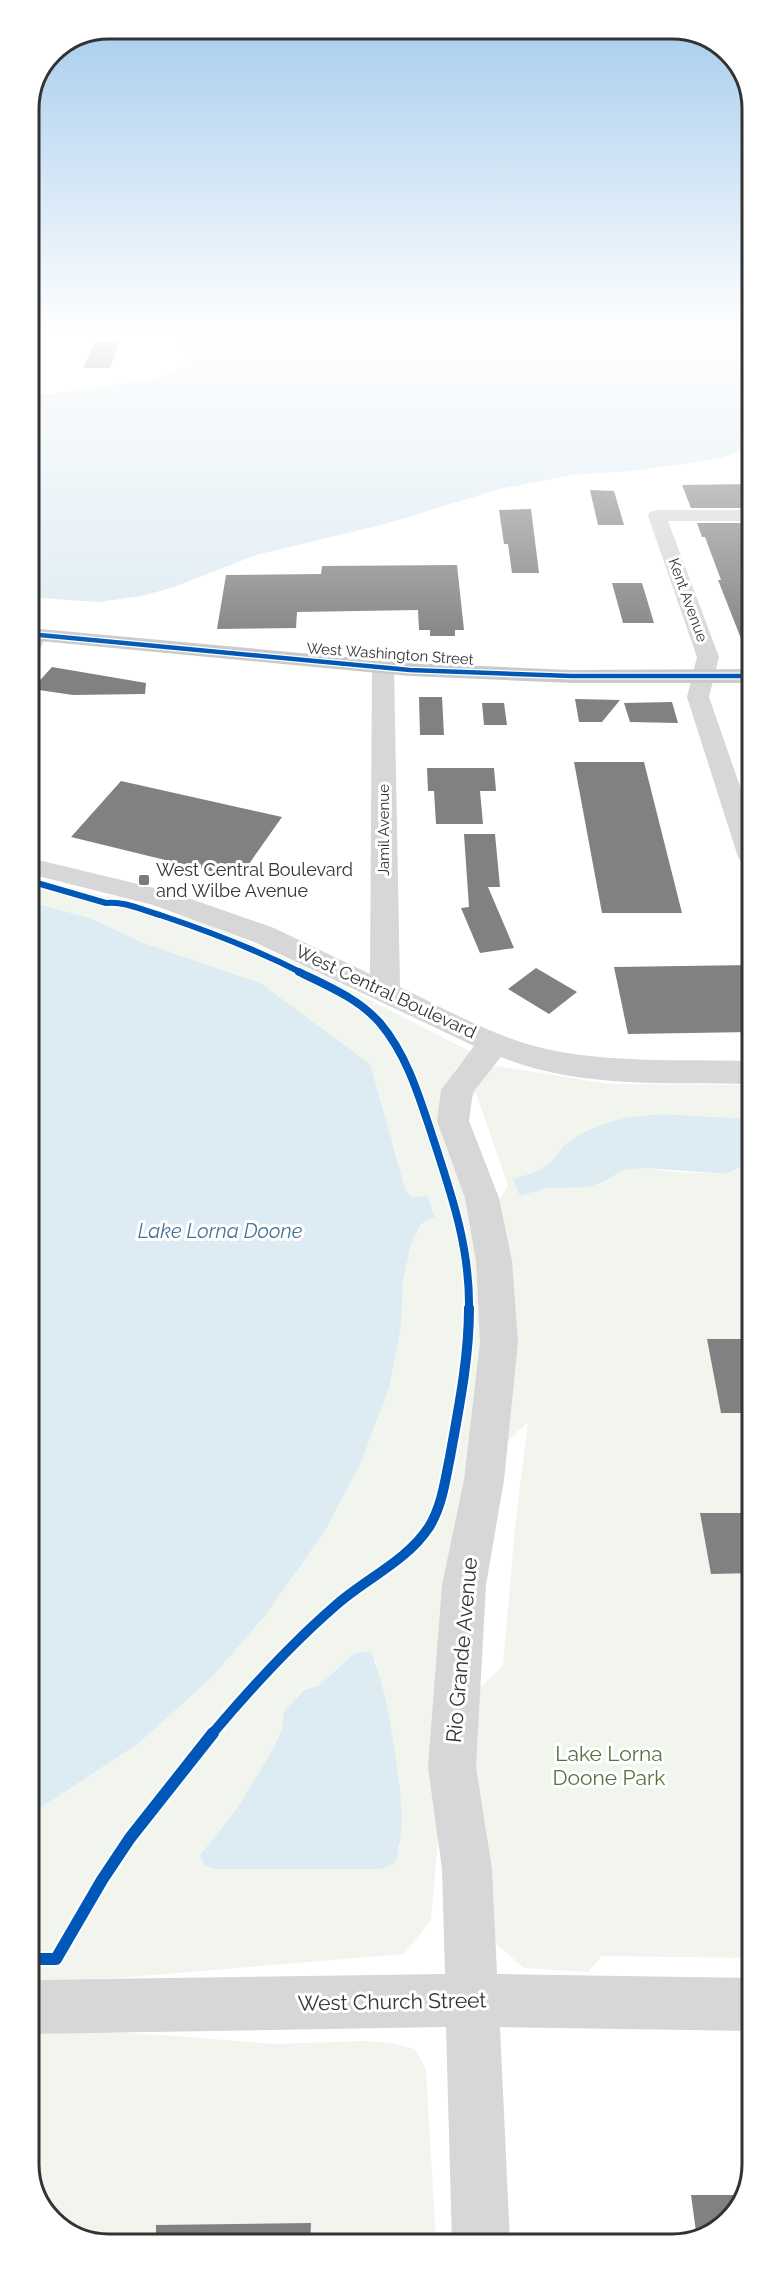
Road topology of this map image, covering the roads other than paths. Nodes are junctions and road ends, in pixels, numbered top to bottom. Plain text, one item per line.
1 (742, 515) edge
2 (39, 641) edge
3 (383, 668) junction
4 (703, 676) junction
5 (742, 676) edge
6 (742, 830) edge
7 (39, 868) edge
8 (385, 991) junction
9 (496, 1043) junction
10 (742, 1072) edge
11 (470, 2000) junction
12 (742, 2004) edge
13 (39, 2007) edge
14 (481, 2234) edge

1 - 4 street, Kent Avenue
2 - 3 main road, West Washington Street
3 - 4 main road, West Washington Street
3 - 8 street, Jamil Avenue
4 - 5 main road, West Washington Street
4 - 6 street, Kent Avenue
7 - 8 street, West Central Boulevard
8 - 9 street, West Central Boulevard
9 - 10 street, West Central Boulevard
9 - 11 street, Rio Grande Avenue
11 - 12 street, West Church Street
11 - 13 street, West Church Street
11 - 14 street, Rio Grande Avenue

